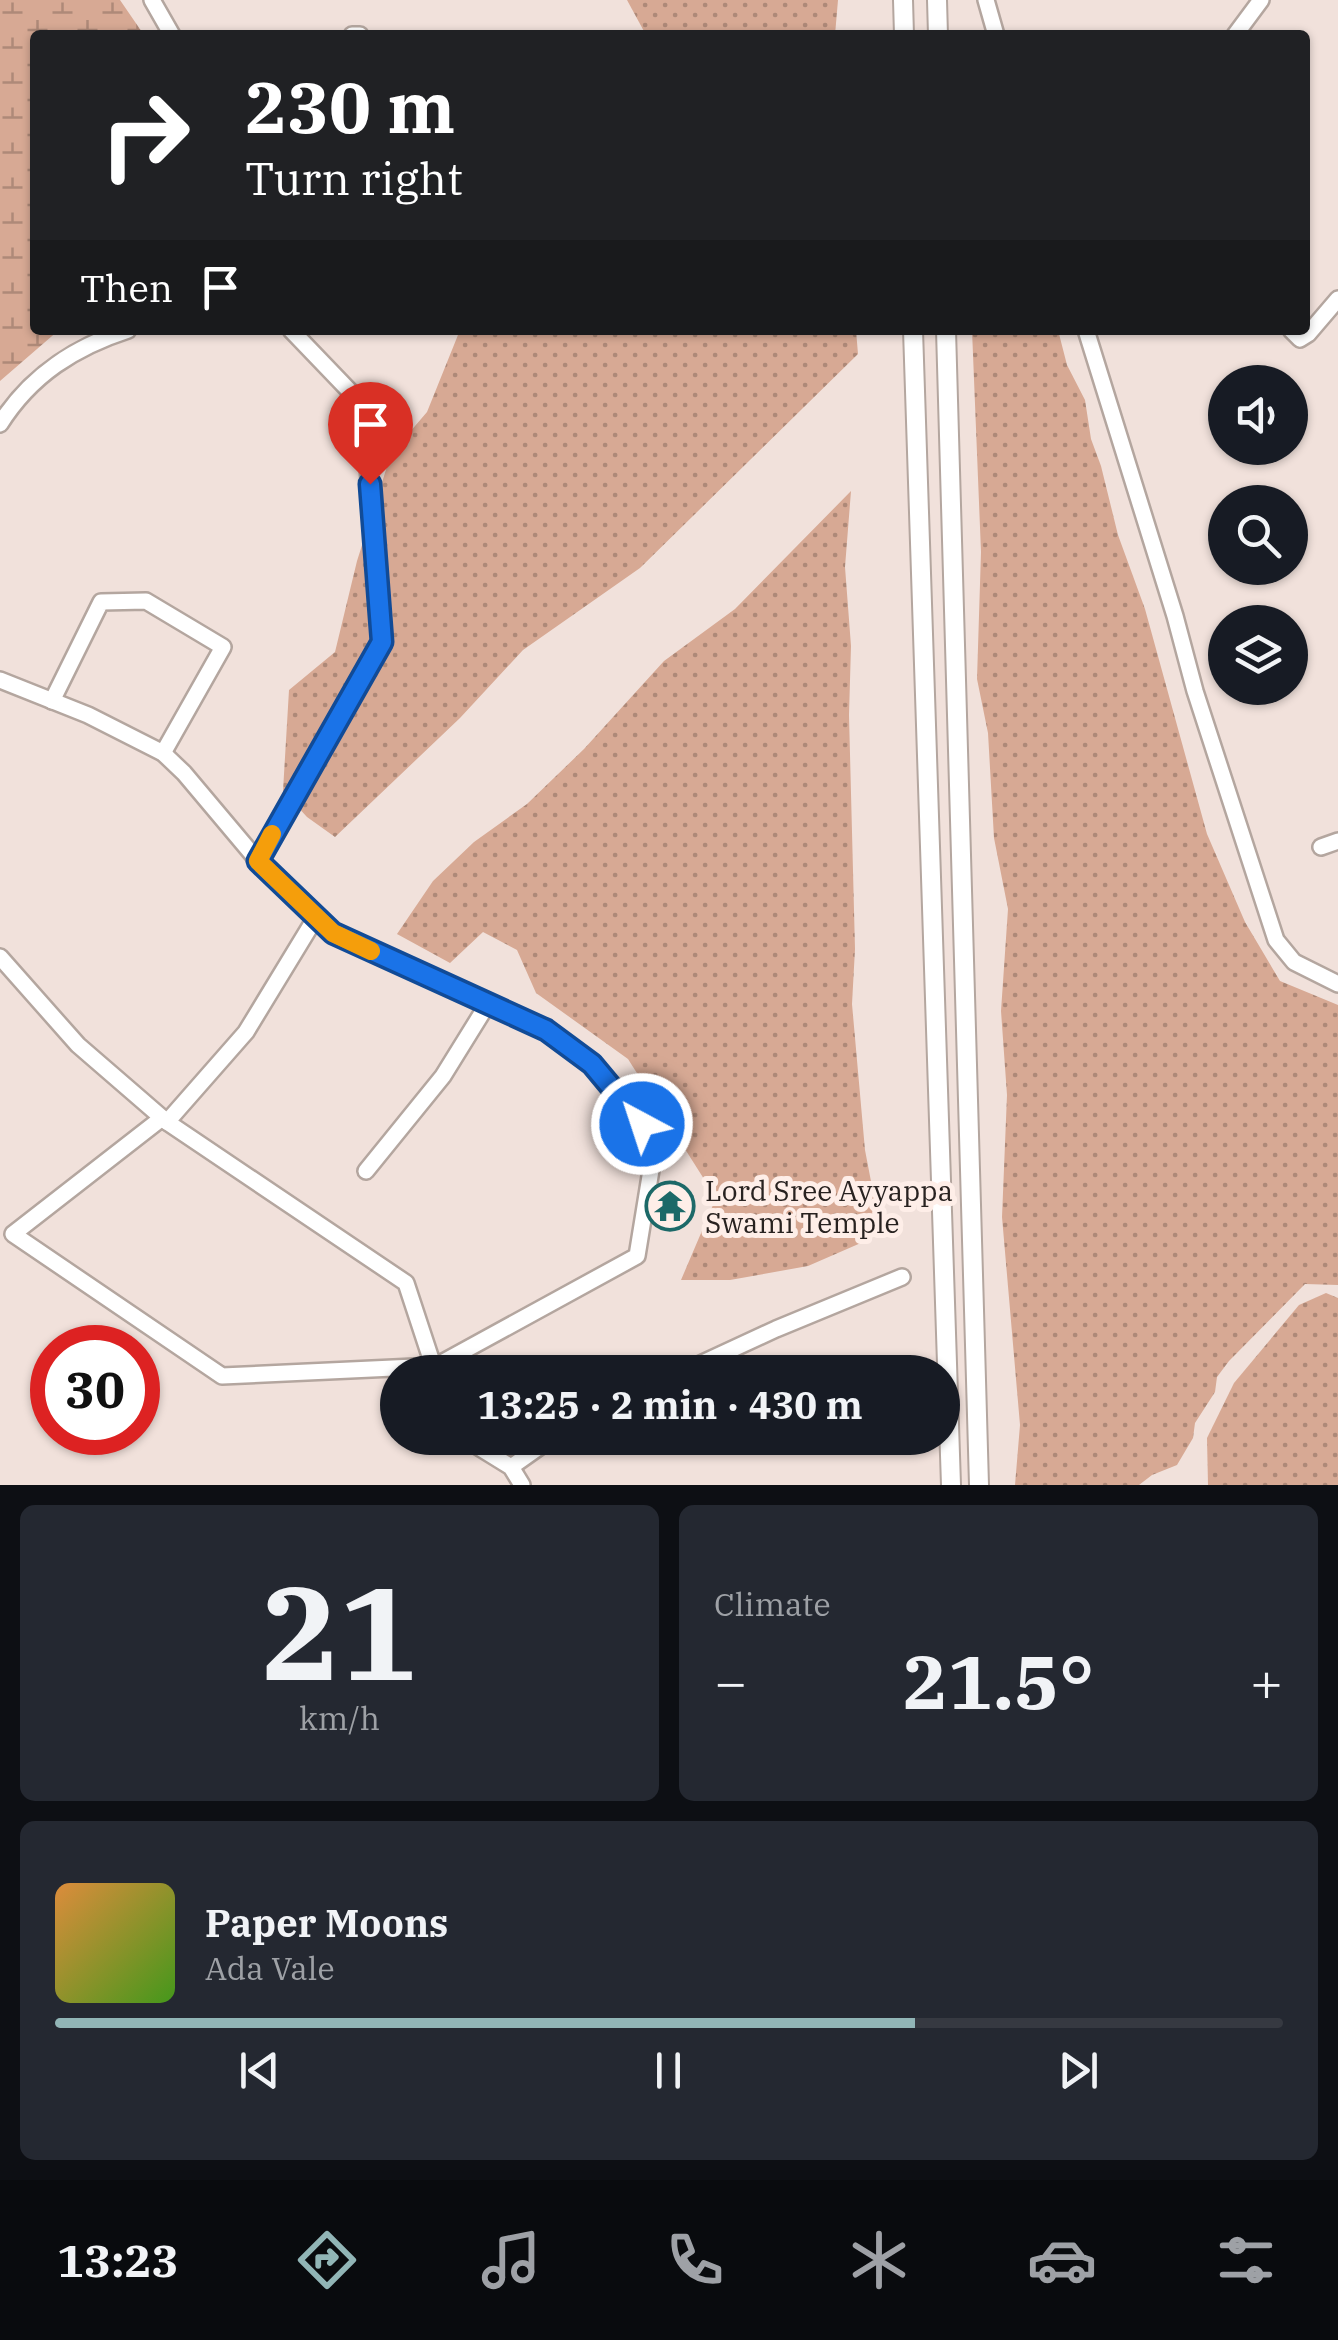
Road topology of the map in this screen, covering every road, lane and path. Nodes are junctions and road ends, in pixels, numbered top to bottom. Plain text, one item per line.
1 (152, 0) edge
2 (902, 0) edge
3 (937, 0) edge
4 (986, 0) edge
5 (1262, 0) edge
6 (169, 30) edge
7 (904, 30) edge
8 (938, 30) edge
9 (995, 30) edge
10 (1239, 30) edge
11 (1338, 300) edge
12 (1310, 332) edge
13 (113, 335) edge
14 (297, 335) edge
15 (913, 335) edge
16 (946, 335) edge
17 (1088, 335) edge
18 (0, 424) edge
19 (0, 680) edge
20 (52, 701) junction
21 (163, 753) junction
22 (1338, 841) edge
23 (1321, 848) dead end
24 (258, 861) junction
25 (316, 917) junction
26 (0, 957) edge
27 (1338, 984) edge
28 (487, 1005) junction
29 (164, 1120) junction
30 (366, 1171) dead end
31 (0, 1224) edge
32 (14, 1234) junction
33 (902, 1277) dead end
34 (429, 1355) edge
35 (463, 1355) edge
36 (719, 1355) edge
37 (380, 1371) edge
38 (491, 1455) edge
39 (527, 1455) edge
40 (510, 1467) junction
41 (522, 1485) edge
42 (951, 1485) edge
43 (979, 1485) edge

1 - 6 street
2 - 7 main road
3 - 8 main road
4 - 9 street
5 - 10 street
11 - 12 street
13 - 18 street
14 - 24 street
15 - 42 main road
16 - 43 main road
17 - 27 street
19 - 20 street
20 - 21 street
20 - 21 street
21 - 24 street
22 - 23 street
24 - 25 street
25 - 28 street
25 - 29 street
26 - 29 street
28 - 30 street
28 - 35 street
29 - 32 street
29 - 34 street
31 - 32 street
32 - 37 street
33 - 36 street
38 - 40 street
39 - 40 street
40 - 41 street

